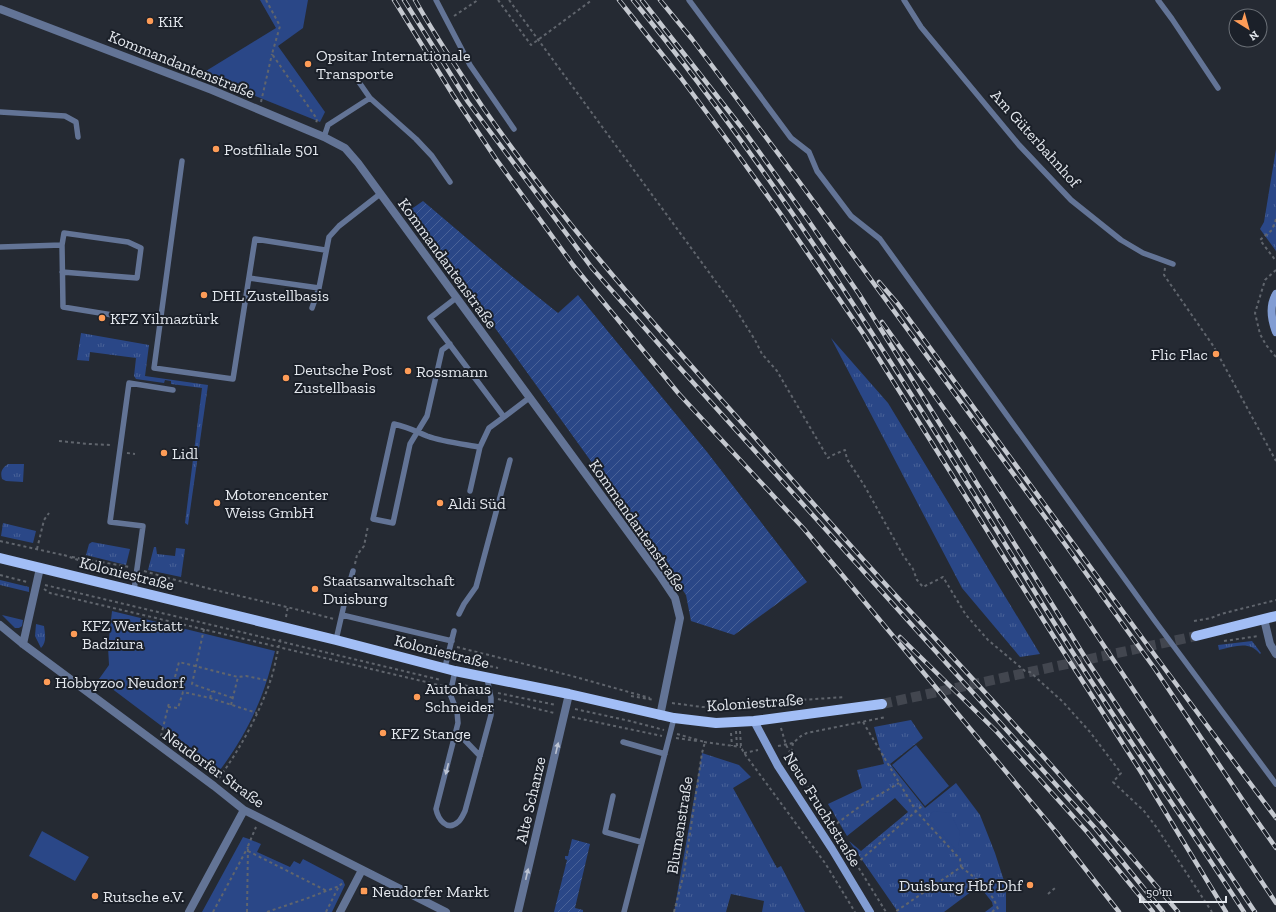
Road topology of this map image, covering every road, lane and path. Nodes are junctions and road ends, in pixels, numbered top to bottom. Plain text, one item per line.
1 (266, 0) edge
2 (436, 0) edge
3 (478, 0) edge
4 (498, 0) edge
5 (509, 0) edge
6 (592, 0) edge
7 (689, 0) edge
8 (904, 0) edge
9 (1158, 0) edge
10 (0, 9) edge
11 (447, 19) junction
12 (538, 40) junction
13 (272, 54) junction
14 (354, 75) dead end
15 (1218, 88) dead end
16 (370, 98) junction
17 (261, 102) dead end
18 (0, 112) edge
19 (514, 129) dead end
20 (313, 132) junction
21 (78, 137) dead end
22 (324, 137) junction
23 (182, 162) dead end
24 (450, 182) dead end
25 (380, 194) junction
26 (1276, 218) edge
27 (62, 246) junction
28 (0, 247) edge
29 (325, 250) junction
30 (1165, 261) junction
31 (1276, 261) edge
32 (1173, 264) dead end
33 (1276, 270) edge
34 (62, 272) junction
35 (249, 278) junction
36 (319, 288) junction
37 (1276, 294) edge
38 (456, 298) junction
39 (312, 308) dead end
40 (131, 318) dead end
41 (1276, 332) edge
42 (450, 344) junction
43 (1276, 357) edge
44 (173, 390) dead end
45 (529, 398) junction
46 (504, 417) junction
47 (418, 432) junction
48 (60, 441) dead end
49 (120, 446) junction
50 (480, 447) junction
51 (135, 454) dead end
52 (510, 460) dead end
53 (1276, 461) edge
54 (470, 491) dead end
55 (49, 513) dead end
56 (374, 519) junction
57 (0, 541) edge
58 (37, 549) junction
59 (64, 555) junction
60 (0, 558) edge
61 (40, 568) junction
62 (137, 568) junction
63 (353, 571) joint
64 (0, 575) edge
65 (136, 578) junction
66 (36, 584) junction
67 (156, 584) dead end
68 (350, 585) dead end
69 (134, 590) junction
70 (1276, 600) edge
71 (344, 605) dead end
72 (459, 614) dead end
73 (1272, 617) edge
74 (342, 618) junction
75 (293, 619) dead end
76 (1194, 621) dead end
77 (284, 622) junction
78 (0, 625) edge
79 (454, 631) dead end
80 (1196, 636) tunnel mouth
81 (1256, 636) dead end
82 (336, 640) junction
83 (1232, 640) dead end
84 (280, 641) junction
85 (451, 643) junction
86 (23, 644) junction
87 (404, 646) dead end
88 (1276, 654) edge
89 (448, 656) junction
90 (196, 667) junction
91 (500, 668) dead end
92 (450, 669) junction
93 (175, 677) dead end
94 (238, 677) junction
95 (487, 678) junction
96 (270, 681) junction
97 (452, 682) junction
98 (212, 690) junction
99 (490, 692) junction
100 (569, 694) junction
101 (627, 695) dead end
102 (849, 697) dead end
103 (210, 698) junction
104 (233, 698) junction
105 (663, 702) junction
106 (169, 703) dead end
107 (882, 704) tunnel mouth
108 (231, 705) junction
109 (168, 707) junction
110 (566, 707) junction
111 (257, 714) junction
112 (660, 716) junction
113 (886, 717) dead end
114 (674, 718) junction
115 (740, 721) junction
116 (754, 721) junction
117 (863, 722) junction
118 (456, 731) junction
119 (671, 732) junction
120 (623, 742) dead end
121 (705, 742) junction
122 (793, 743) junction
123 (159, 745) junction
124 (741, 747) junction
125 (768, 748) junction
126 (744, 753) junction
127 (664, 754) junction
128 (480, 756) junction
129 (899, 783) junction
130 (1276, 784) edge
131 (214, 786) junction
132 (614, 796) dead end
133 (922, 806) dead end
134 (244, 810) junction
135 (916, 811) junction
136 (259, 818) junction
137 (832, 827) junction
138 (641, 842) junction
139 (248, 846) junction
140 (248, 851) junction
141 (856, 864) junction
142 (961, 867) junction
143 (362, 870) junction
144 (339, 886) dead end
145 (1055, 888) dead end
146 (327, 890) junction
147 (1048, 894) dead end
148 (998, 908) junction
149 (189, 912) edge
150 (213, 912) edge
151 (247, 912) edge
152 (267, 912) edge
153 (340, 912) edge
154 (446, 912) edge
155 (518, 912) edge
156 (624, 912) edge
157 (674, 912) edge
158 (855, 912) edge
159 (870, 912) edge
160 (886, 912) edge
161 (895, 912) edge
162 (992, 912) edge
163 (999, 912) edge
164 (1212, 912) edge

1 - 13 path
2 - 11 lane
3 - 11 path
4 - 12 path
5 - 12 path
6 - 12 path
7 - 130 lane
8 - 30 lane, Am Güterbahnhof
9 - 15 lane
10 - 20 street, Kommandantenstraße
11 - 19 lane
12 - 164 path
13 - 17 path
13 - 20 path
14 - 16 lane
16 - 22 lane
16 - 24 lane
18 - 21 lane
20 - 22 street, Kommandantenstraße
22 - 25 street, Kommandantenstraße
23 - 35 lane
25 - 29 lane
25 - 38 street, Kommandantenstraße
26 - 31 path
27 - 28 lane
27 - 34 lane
27 - 34 lane
29 - 35 lane
29 - 36 lane
30 - 32 lane, Am Güterbahnhof
30 - 53 path
33 - 43 path
34 - 40 lane
35 - 36 lane
36 - 39 lane
37 - 41 street
38 - 42 lane
38 - 45 street, Kommandantenstraße
42 - 46 lane
42 - 47 lane
44 - 49 lane
45 - 46 lane
45 - 105 street, Kommandantenstraße
46 - 50 lane
47 - 50 lane
47 - 56 lane
47 - 56 lane
48 - 49 path
49 - 51 path
49 - 62 lane
50 - 54 lane
52 - 72 lane
55 - 58 path
56 - 63 path
57 - 58 path
58 - 59 path
59 - 62 path
59 - 65 path
60 - 61 main road, Koloniestraße
61 - 66 street
61 - 69 main road, Koloniestraße
62 - 65 lane
62 - 74 path
63 - 68 lane
64 - 66 path
65 - 67 path
65 - 69 lane
66 - 84 path
66 - 86 street
66 - 90 path
69 - 77 main road, Koloniestraße
70 - 76 path
71 - 74 lane
73 - 80 main road
73 - 88 street
74 - 82 lane
74 - 85 lane
75 - 77 path
77 - 82 main road, Koloniestraße
77 - 84 path
78 - 86 street, Neudorfer Straße
79 - 85 lane
81 - 83 path
82 - 92 main road, Koloniestraße
84 - 96 path
84 - 97 path
85 - 89 lane
85 - 105 path
86 - 123 street, Neudorfer Straße
87 - 89 path
89 - 91 path
89 - 92 lane
90 - 93 path
90 - 94 path
90 - 98 path
92 - 95 main road, Koloniestraße
92 - 97 lane
94 - 96 path
94 - 104 path
95 - 99 lane
95 - 100 main road, Koloniestraße
96 - 111 path
97 - 99 path
97 - 118 lane
98 - 103 path
98 - 104 path
99 - 110 path
99 - 128 lane
100 - 110 street, Alte Schanze
100 - 112 main road, Koloniestraße
101 - 105 path
102 - 105 path
103 - 108 path
103 - 109 path
104 - 108 path
105 - 112 street, Kommandantenstraße
106 - 109 path
107 - 116 main road, Koloniestraße
108 - 111 path
109 - 123 path
110 - 119 path
155 -> 110 street, Alte Schanze
111 - 131 path
112 - 114 main road, Koloniestraße
113 - 117 path
114 - 115 main road, Koloniestraße
114 - 119 lane
115 - 116 main road, Koloniestraße
115 - 124 path
116 - 125 street, Neue Fruchtstraße
117 - 122 path
117 - 129 path
118 - 128 lane
118 -> 128 lane
119 - 121 path
119 - 127 lane
120 - 127 lane
121 - 124 path
121 - 157 path, Blumenstraße
122 - 125 path
122 - 137 path
123 - 131 street, Neudorfer Straße
124 - 126 path
125 - 126 path
125 - 159 street, Neue Fruchtstraße
126 - 158 path
127 - 138 lane
129 - 135 path
129 - 137 path
131 - 134 street, Neudorfer Straße
132 - 138 lane
133 - 135 path
134 - 136 street, Neudorfer Straße
134 - 149 street
135 - 141 path
135 - 142 path
136 - 139 path
136 - 143 street, Neudorfer Straße
137 - 141 path
138 - 156 lane
139 - 140 path
139 - 150 path
140 - 146 path
140 - 151 path
141 - 160 path
142 - 148 path
142 - 161 path
143 - 153 street
143 - 154 street, Neudorfer Straße
144 - 146 path
145 - 147 path
146 - 152 path
148 - 162 path
148 - 163 path

